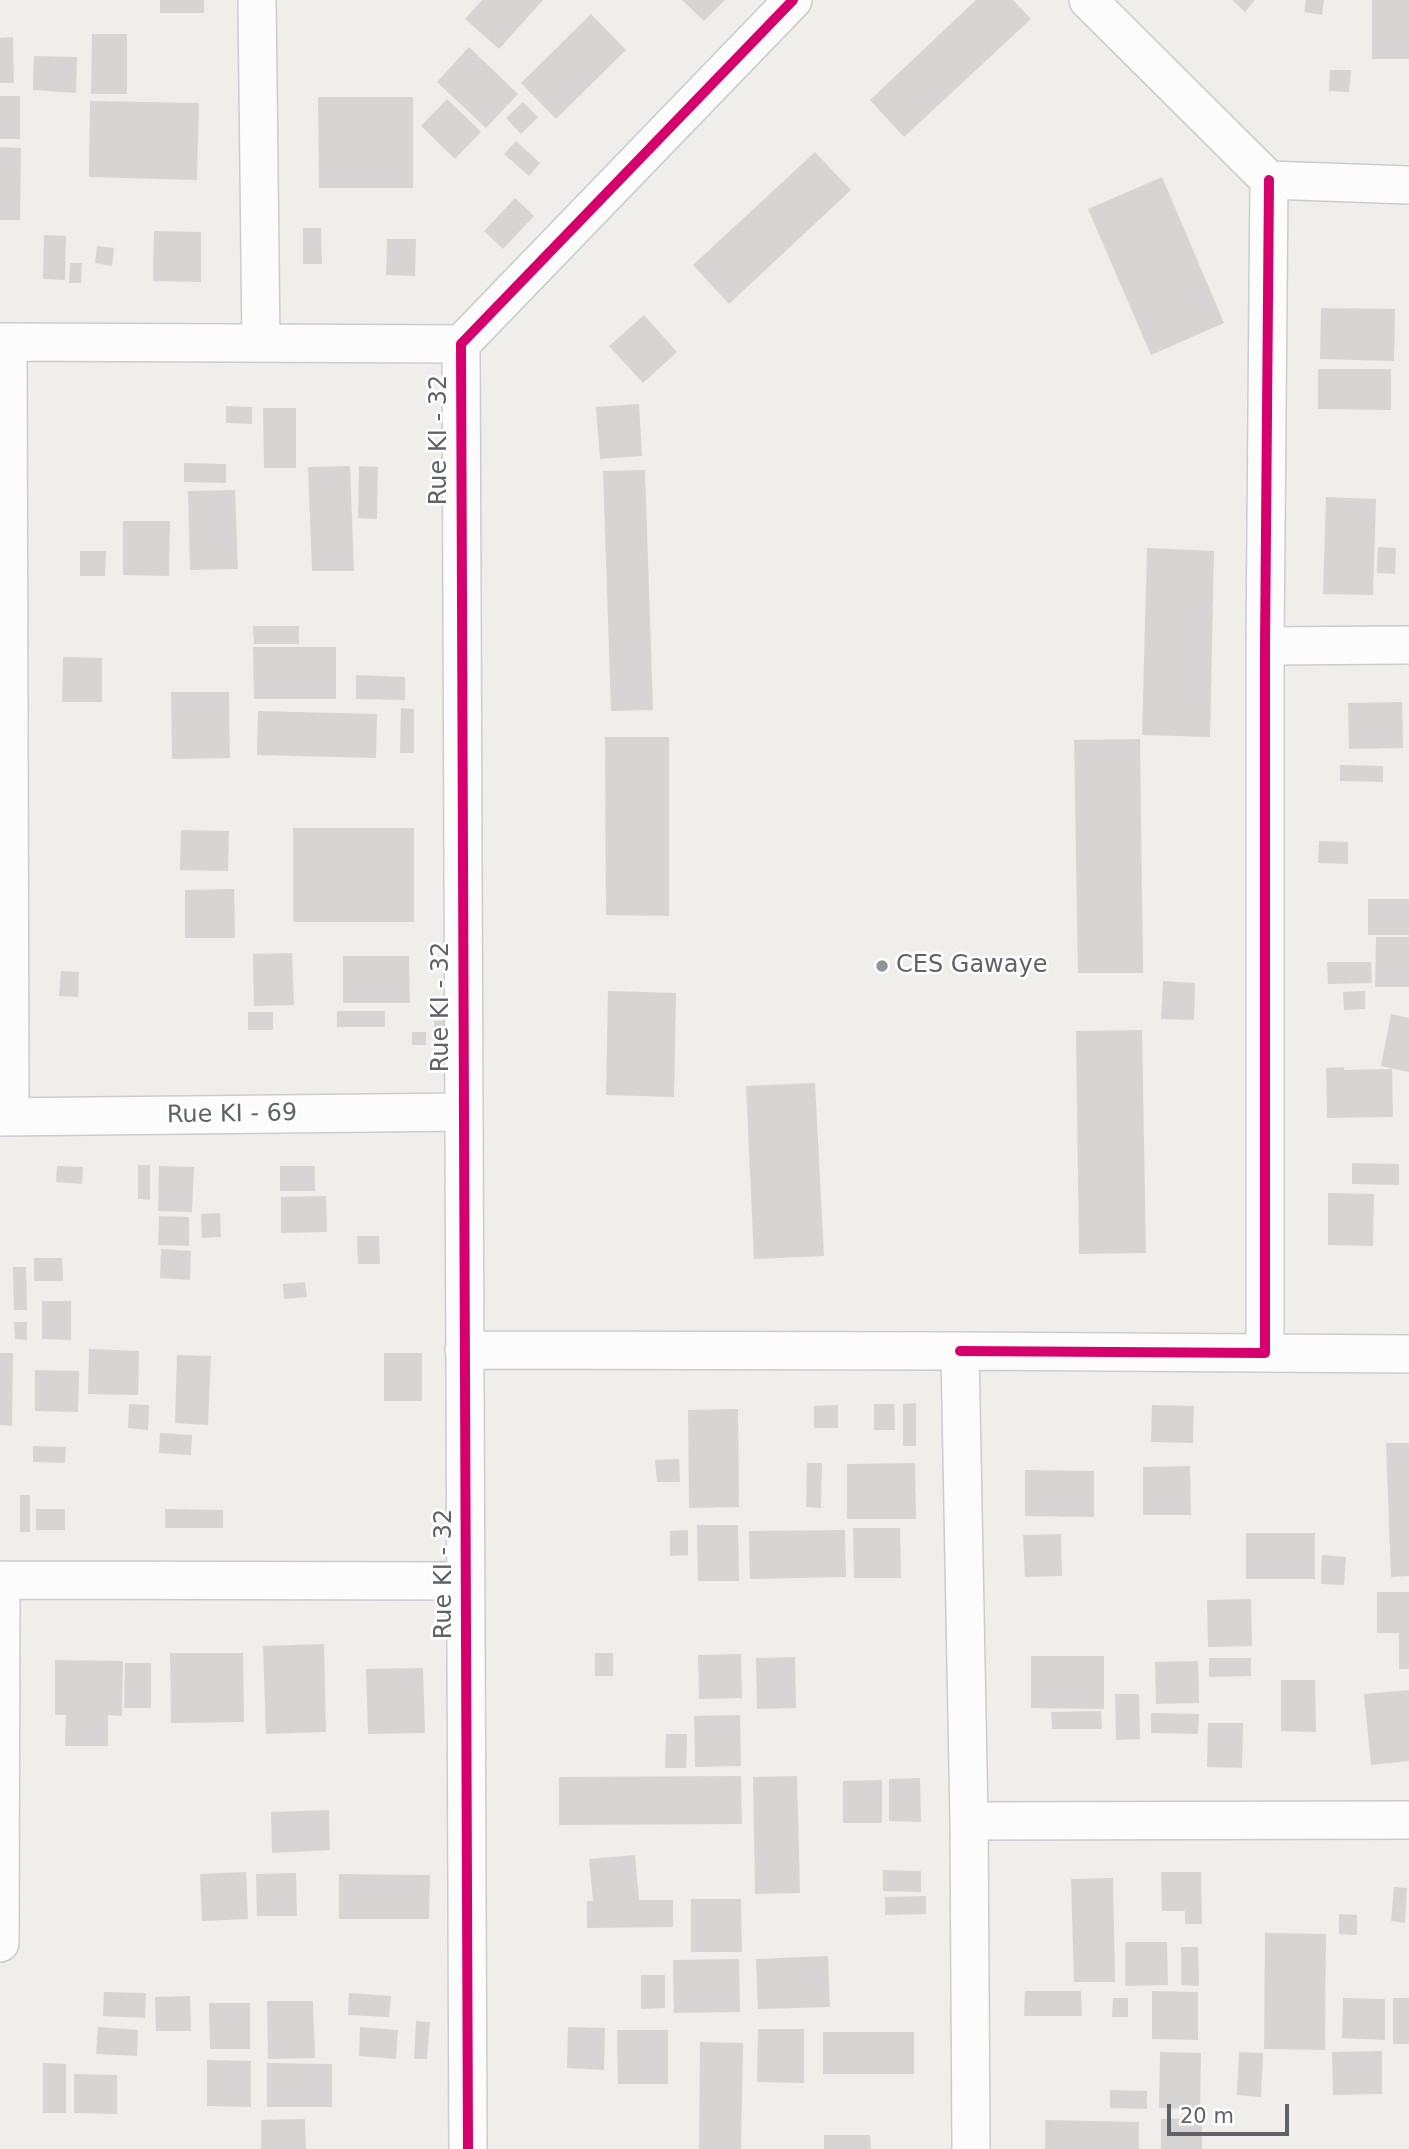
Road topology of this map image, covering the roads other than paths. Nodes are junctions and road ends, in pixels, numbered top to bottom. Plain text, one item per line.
1 (257, 0) edge
2 (793, 0) edge
3 (1088, 0) edge
4 (1269, 180) junction
5 (1409, 185) edge
6 (4, 342) edge
7 (261, 343) junction
8 (461, 344) junction
9 (1265, 646) junction
10 (1409, 646) edge
11 (464, 1112) junction
12 (5, 1117) edge
13 (464, 1350) junction
14 (960, 1351) junction
15 (1265, 1353) junction
16 (1409, 1354) edge
17 (1, 1580) edge
18 (466, 1581) junction
19 (1409, 1820) edge
20 (969, 1821) junction
21 (0, 1943) edge
22 (468, 2149) edge
23 (971, 2149) edge

1 - 7 street
2 - 8 street, Rue KI - 32
3 - 4 street
4 - 5 street
4 - 9 street
6 - 7 street
6 - 12 street
7 - 8 street
8 - 11 street, Rue KI - 32
9 - 10 street
9 - 15 street
11 - 12 street, Rue KI - 69
11 - 13 street, Rue KI - 32
13 - 14 street
13 - 18 street, Rue KI - 32
14 - 15 street
14 - 20 street
15 - 16 street
17 - 18 street
17 - 21 street
18 - 22 street, Rue KI - 32
19 - 20 street
20 - 23 street

